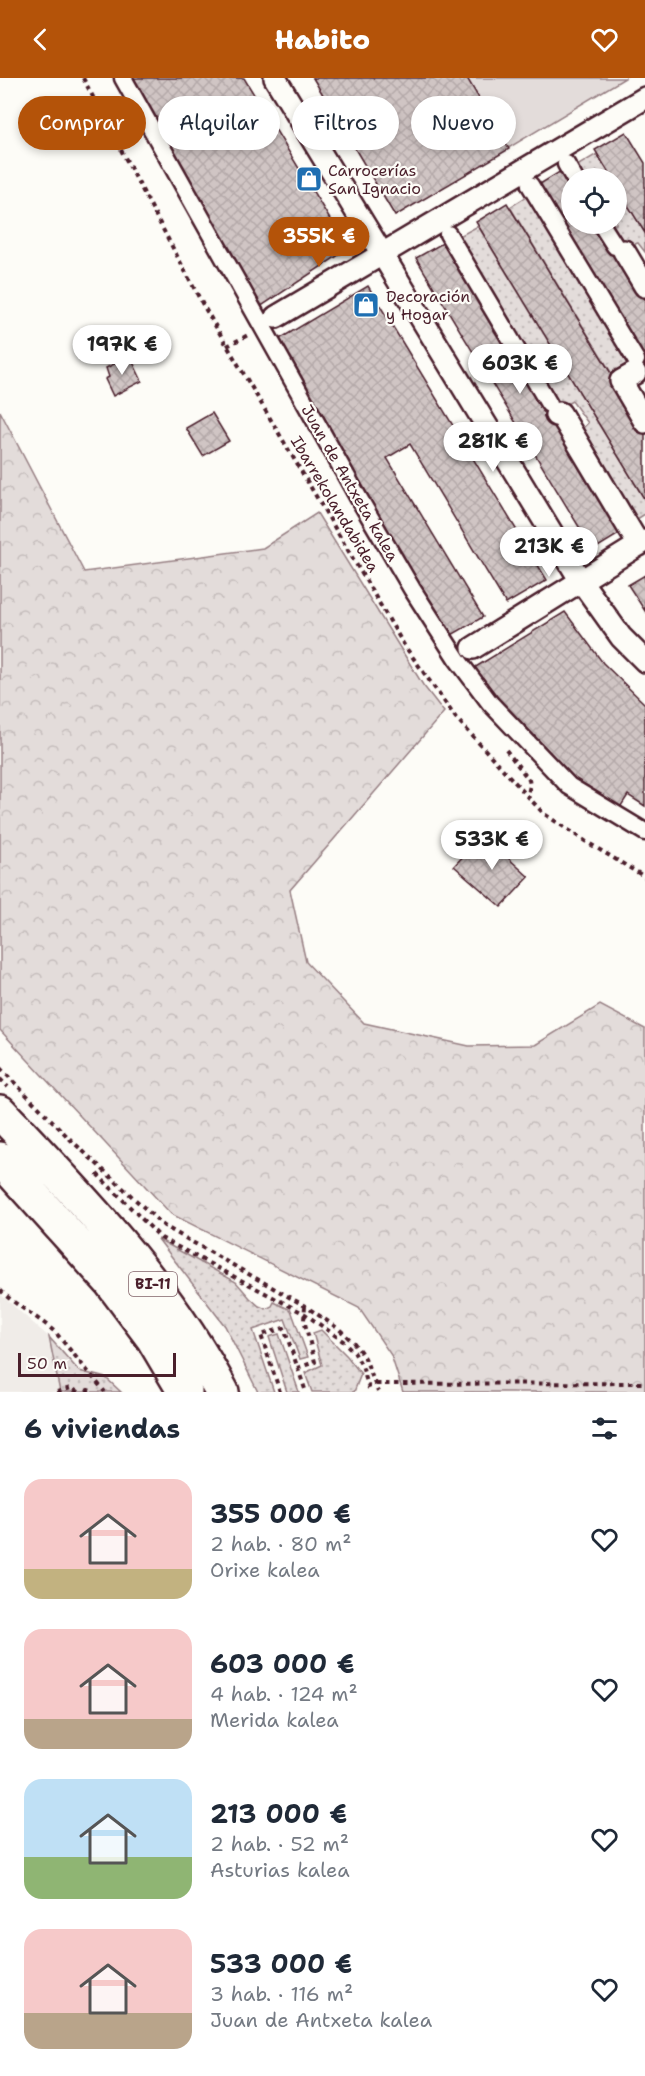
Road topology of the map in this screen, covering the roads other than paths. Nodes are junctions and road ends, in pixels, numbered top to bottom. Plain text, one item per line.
1 (123, 78) edge
2 (275, 78) edge
3 (644, 101) edge
4 (530, 185) dead end
5 (448, 234) dead end
6 (609, 234) edge
7 (620, 249) joint
8 (382, 253) junction
9 (645, 286) edge
10 (276, 317) dead end
11 (636, 367) joint
12 (553, 410) joint
13 (645, 422) edge
14 (642, 543) edge
15 (581, 581) junction
16 (473, 648) dead end
17 (645, 661) edge
18 (645, 832) edge
19 (4, 1100) edge
20 (0, 1159) edge
21 (185, 1392) edge
22 (222, 1392) edge

1 - 18 street, Juan de Antxeta kalea
2 - 8 street
3 - 8 street
4 - 11 street
5 - 12 street
6 - 7 street
7 - 9 street
8 - 10 street
8 - 15 street
11 - 13 street
12 - 14 street
14 - 15 street
15 - 16 street
15 - 17 street
19 - 22 main road, BI-11
20 - 21 main road, BI-11

